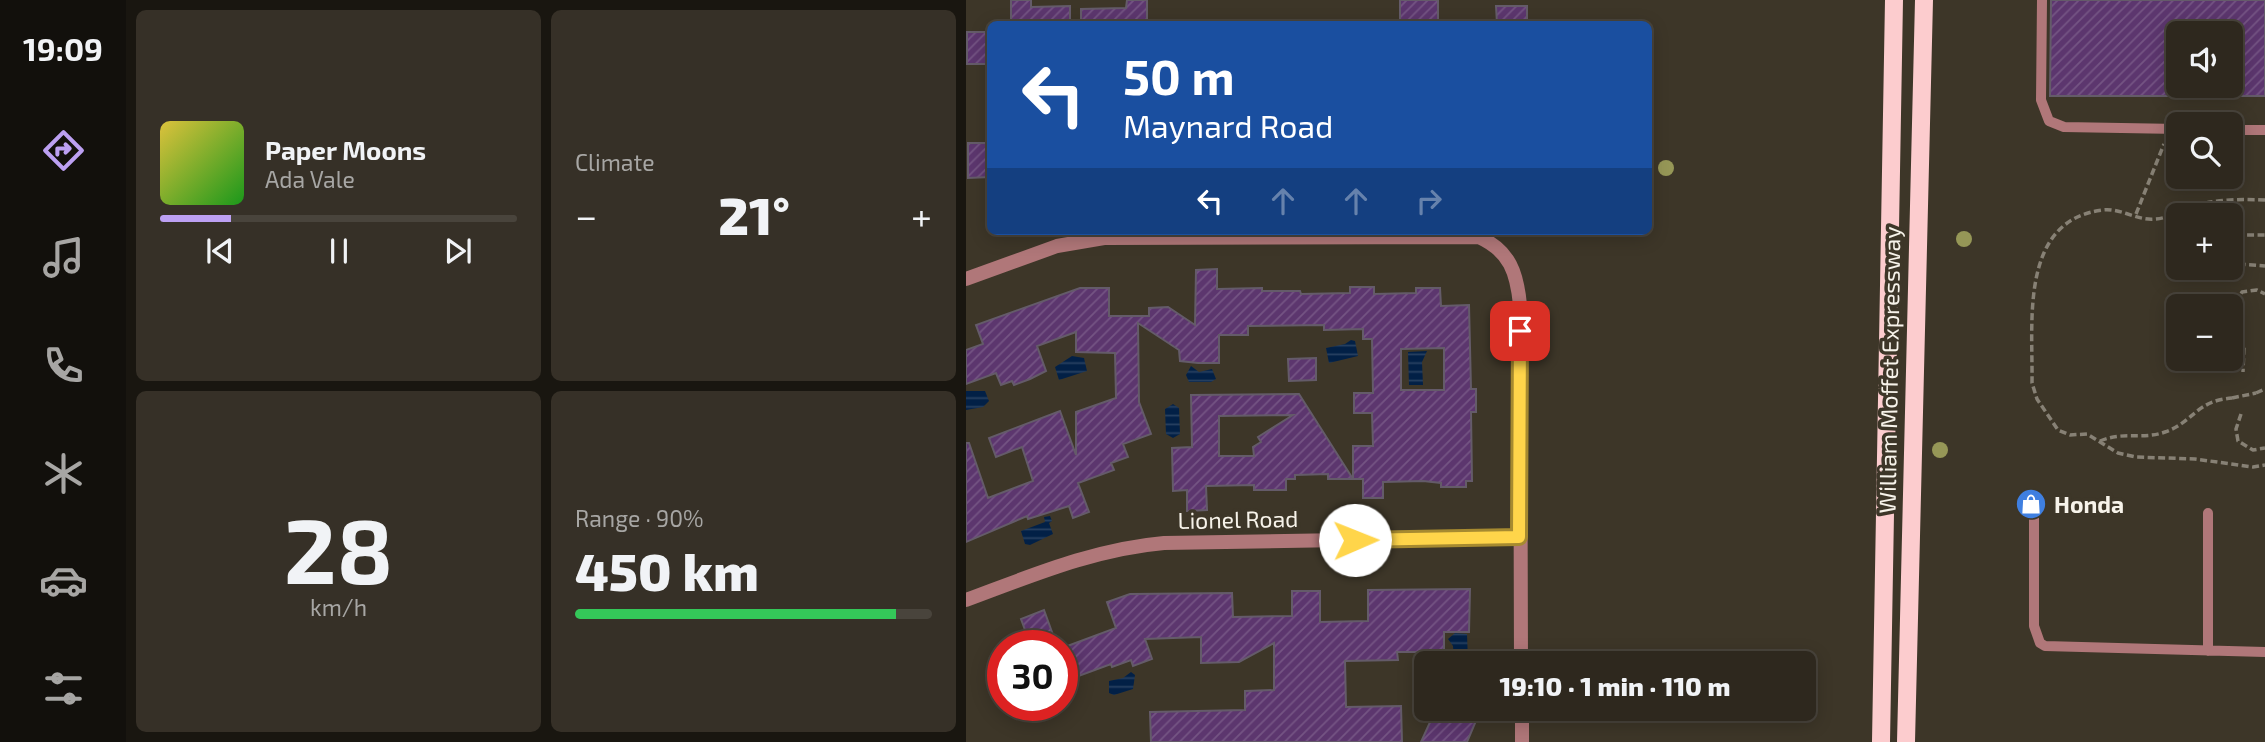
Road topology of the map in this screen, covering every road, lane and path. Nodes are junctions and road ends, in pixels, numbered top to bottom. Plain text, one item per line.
1 (1894, 0) edge
2 (1924, 0) edge
3 (2042, 0) edge
4 (2166, 129) edge
5 (2243, 130) edge
6 (2265, 130) edge
7 (2166, 147) edge
8 (2265, 200) edge
9 (2136, 215) junction
10 (2243, 235) edge
11 (2265, 235) edge
12 (2243, 264) edge
13 (2265, 266) edge
14 (966, 279) edge
15 (2241, 294) edge
16 (2265, 294) edge
17 (2243, 345) edge
18 (2243, 372) dead end
19 (2265, 390) edge
20 (2241, 414) dead end
21 (2099, 441) junction
22 (2265, 448) edge
23 (2265, 464) edge
24 (2034, 513) dead end
25 (2208, 513) dead end
26 (1519, 537) junction
27 (966, 600) edge
28 (1521, 651) edge
29 (2208, 651) junction
30 (2265, 652) edge
31 (1522, 721) edge
32 (1522, 742) edge
33 (1881, 742) edge
34 (1906, 742) edge

1 - 33 main road, William Moffet Expressway
2 - 34 main road, William Moffet Expressway
3 - 4 lane
5 - 6 lane
7 - 9 path
8 - 9 path
9 - 21 path
10 - 11 path
12 - 13 path
14 - 26 street
15 - 16 path
17 - 18 path
19 - 21 path, bridge
20 - 22 path
21 - 23 path
24 - 29 lane
25 - 29 lane
26 - 27 street, Lionel Road
26 - 28 street
29 - 30 lane
31 - 32 street

